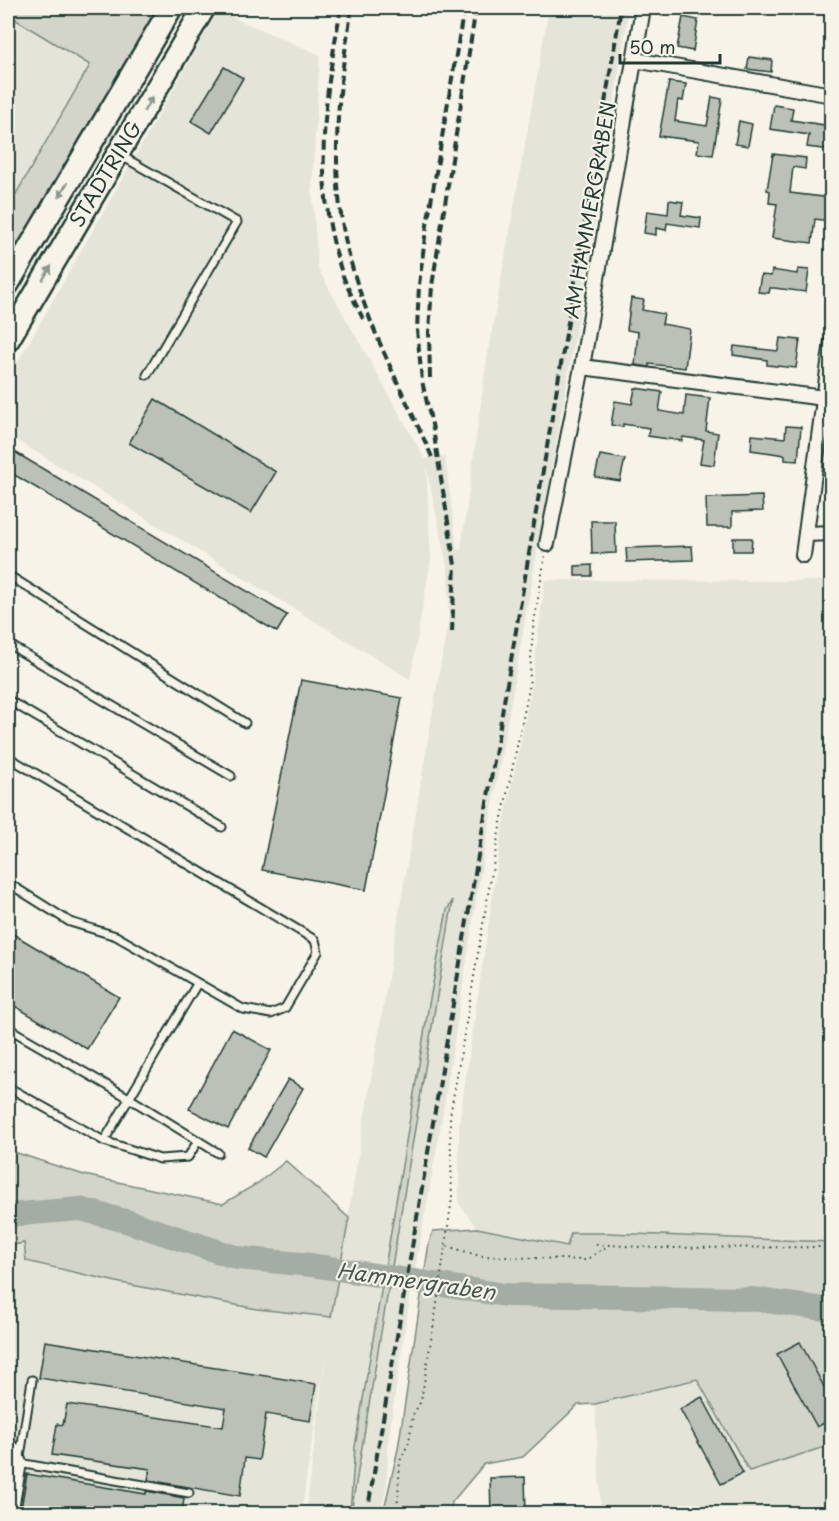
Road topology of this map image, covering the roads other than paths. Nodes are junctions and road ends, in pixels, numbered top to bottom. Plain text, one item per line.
1 (171, 8) edge
2 (204, 8) edge
3 (643, 8) edge
4 (635, 60) junction
5 (831, 95) edge
6 (106, 147) junction
7 (8, 284) edge
8 (8, 340) edge
9 (831, 341) edge
10 (582, 367) junction
11 (147, 375) dead end
12 (828, 399) edge
13 (831, 533) edge
14 (806, 534) junction
15 (548, 544) road end
16 (803, 555) dead end
17 (8, 575) edge
18 (8, 644) edge
19 (8, 700) edge
20 (245, 723) dead end
21 (8, 757) edge
22 (231, 776) dead end
23 (222, 827) dead end
24 (8, 883) edge
25 (197, 984) junction
26 (8, 1028) edge
27 (8, 1087) edge
28 (129, 1098) junction
29 (104, 1140) junction
30 (198, 1141) junction
31 (218, 1153) dead end
32 (32, 1380) dead end
33 (8, 1445) edge
34 (19, 1463) junction
35 (189, 1494) dead end
36 (10, 1514) edge

1 - 6 main road, STADTRING
6 -> 2 main road, STADTRING
3 - 4 street, AM HAMMERGRABEN
4 - 5 street
4 - 10 street, AM HAMMERGRABEN
6 -> 7 main road, STADTRING
8 -> 6 main road, STADTRING
6 - 11 lane
9 - 12 street
10 - 12 street
10 - 15 street, AM HAMMERGRABEN
12 - 14 street
13 - 14 street
14 - 16 street
17 - 20 lane
18 - 22 lane
19 - 23 lane
21 - 25 lane
24 - 25 lane
25 - 28 lane
26 - 28 lane
27 - 29 lane
28 - 29 lane
28 - 30 lane
29 - 30 lane
30 - 31 lane
32 - 34 lane
33 - 34 street
34 - 35 lane
34 - 36 street

